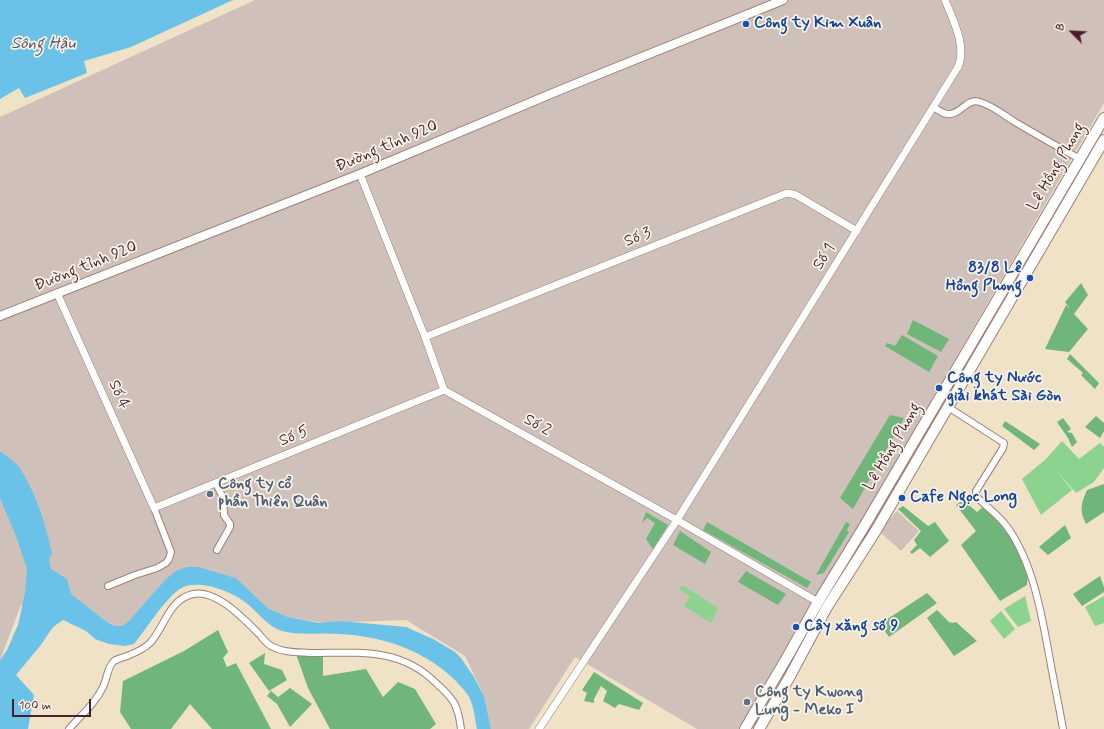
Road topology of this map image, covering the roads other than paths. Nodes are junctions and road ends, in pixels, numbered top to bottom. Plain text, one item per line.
1 (783, 0) edge
2 (945, 0) edge
3 (933, 107) junction
4 (1104, 118) edge
5 (1104, 140) edge
6 (1080, 159) junction
7 (360, 174) junction
8 (857, 231) junction
9 (57, 293) junction
10 (0, 316) edge
11 (425, 337) junction
12 (444, 390) junction
13 (948, 407) junction
14 (216, 483) junction
15 (154, 508) junction
16 (677, 520) junction
17 (216, 550) dead end
18 (108, 586) dead end
19 (823, 605) junction
20 (69, 729) edge
21 (461, 729) edge
22 (539, 729) edge
23 (745, 729) edge
24 (759, 729) edge
25 (1063, 729) edge

1 - 7 main road, Đường tỉnh 920
2 - 3 street, Số 1
3 - 6 street
3 - 8 street, Số 1
4 - 6 highway, Lê Hồng Phong
5 - 13 highway, Lê Hồng Phong
6 - 19 highway, Lê Hồng Phong
7 - 9 main road, Đường tỉnh 920
7 - 11 street
8 - 11 street, Số 3
8 - 16 street, Số 1
9 - 10 main road, Đường tỉnh 920
9 - 15 street, Số 4
11 - 12 street
12 - 14 street, Số 5
12 - 16 street, Số 2
13 - 19 highway, Lê Hồng Phong
13 - 25 street
14 - 15 street, Số 5
14 - 17 street
15 - 18 street
16 - 19 street, Số 2
16 - 22 street, Số 1
19 - 23 highway, Lê Hồng Phong
19 - 24 highway, Lê Hồng Phong
20 - 21 street

